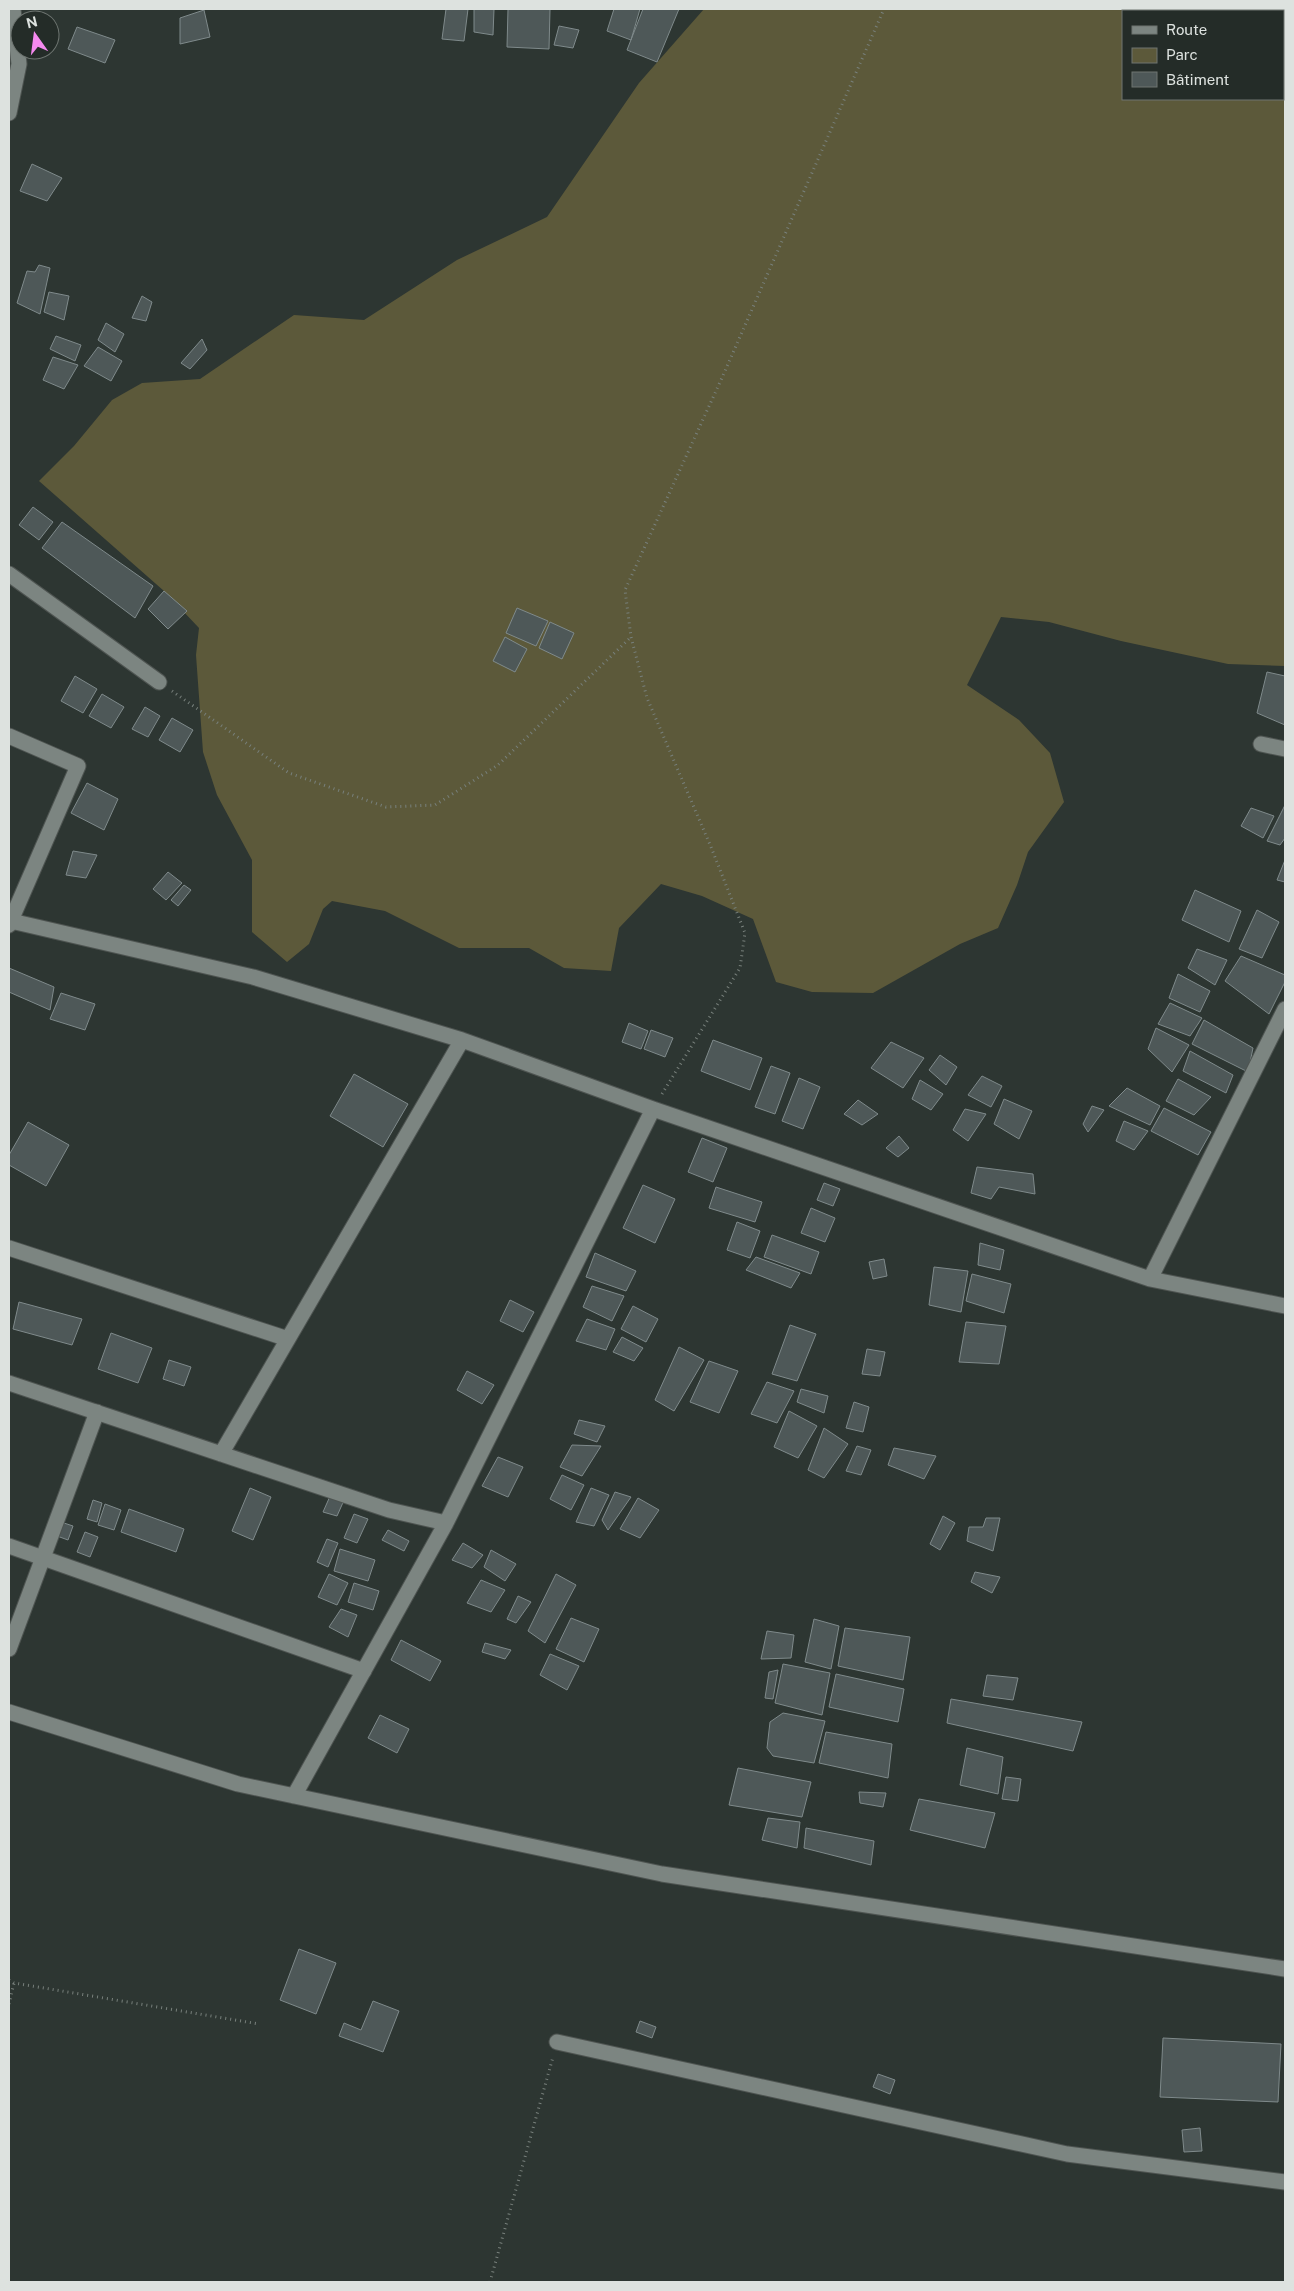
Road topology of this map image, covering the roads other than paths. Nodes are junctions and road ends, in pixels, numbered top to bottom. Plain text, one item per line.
1 (13, 9) edge
2 (9, 113) edge
3 (9, 574) edge
4 (159, 682) road end
5 (9, 736) edge
6 (1261, 744) dead end
7 (1285, 749) edge
8 (10, 923) edge
9 (1285, 1009) edge
10 (462, 1040) junction
11 (653, 1109) junction
12 (9, 1248) edge
13 (1150, 1279) junction
14 (1285, 1306) edge
15 (288, 1339) junction
16 (9, 1383) edge
17 (97, 1412) junction
18 (221, 1454) junction
19 (446, 1523) junction
20 (9, 1546) edge
21 (42, 1558) junction
22 (9, 1649) edge
23 (364, 1671) junction
24 (9, 1712) edge
25 (294, 1796) junction
26 (1285, 1969) edge
27 (557, 2042) road end
28 (1285, 2182) edge

1 - 2 street
3 - 4 street
5 - 8 street
6 - 7 street
8 - 10 street
9 - 13 street
10 - 11 street
10 - 15 street
11 - 13 street
11 - 19 street
12 - 15 street
13 - 14 street
15 - 18 street
16 - 17 street
17 - 18 street
17 - 21 street
18 - 19 street
19 - 23 street
20 - 21 street
21 - 22 street
21 - 23 street
23 - 25 street
24 - 25 street
25 - 26 street
27 - 28 street

